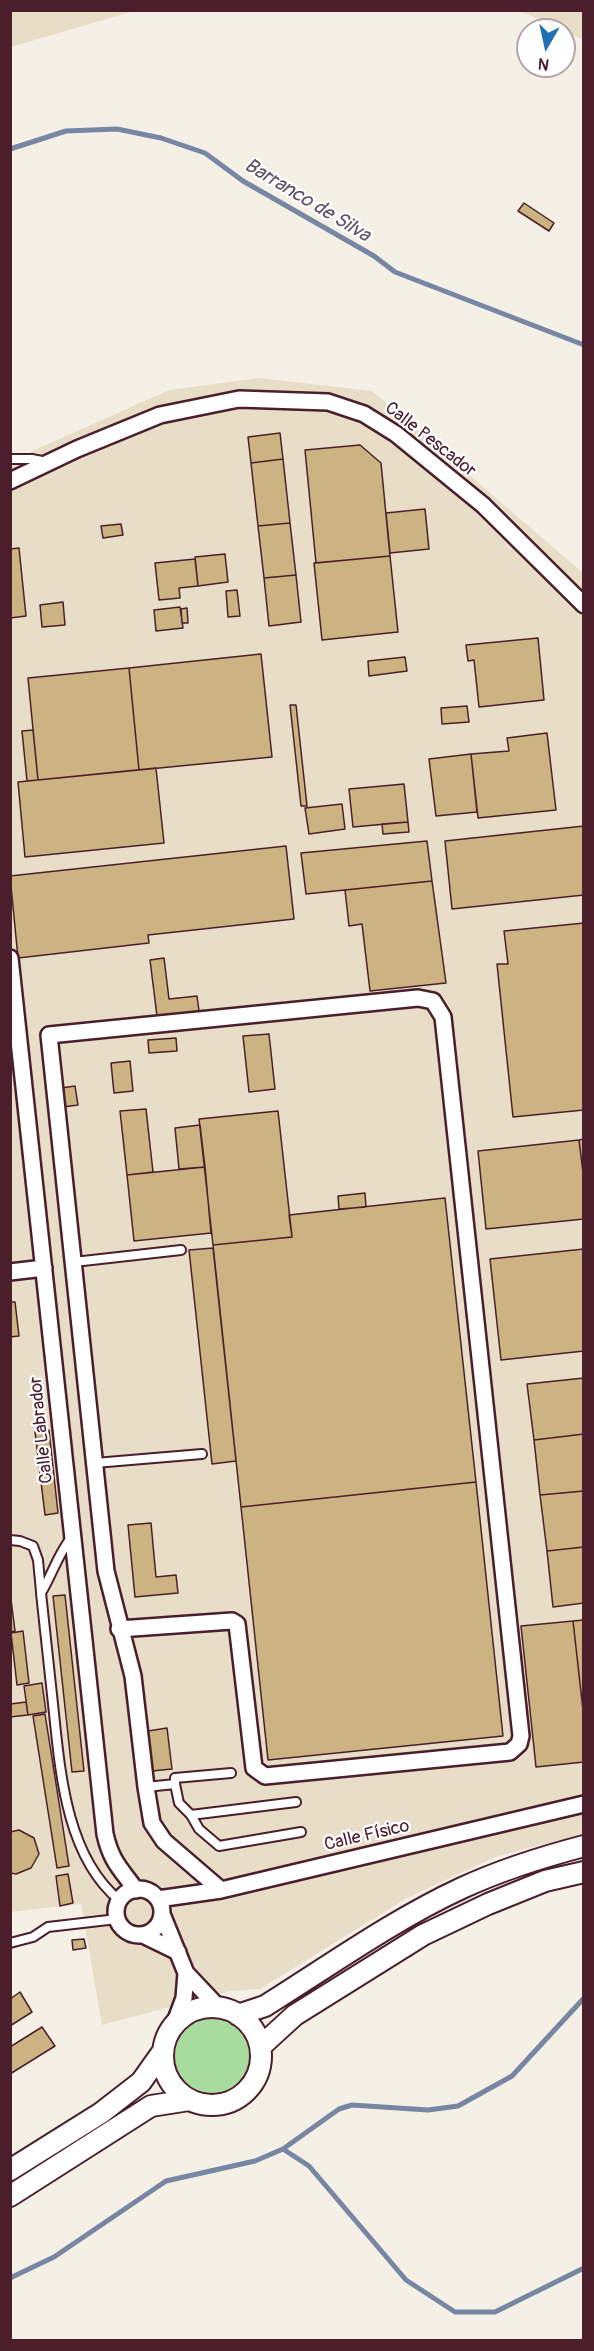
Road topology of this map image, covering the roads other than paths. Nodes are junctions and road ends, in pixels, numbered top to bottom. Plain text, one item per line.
1 (10, 459) edge
2 (51, 463) junction
3 (10, 482) edge
4 (584, 605) edge
5 (10, 958) edge
6 (16, 1054) edge
7 (181, 1250) dead end
8 (74, 1262) junction
9 (44, 1268) junction
10 (10, 1272) edge
11 (202, 1454) dead end
12 (95, 1463) junction
13 (72, 1537) junction
14 (10, 1540) edge
15 (41, 1593) junction
16 (119, 1629) junction
17 (231, 1773) dead end
18 (175, 1785) junction
19 (146, 1787) junction
20 (296, 1802) dead end
21 (584, 1804) edge
22 (191, 1815) junction
23 (301, 1832) dead end
24 (584, 1846) edge
25 (584, 1872) edge
26 (136, 1890) junction
27 (220, 1890) junction
28 (119, 1900) junction
29 (160, 1906) junction
30 (117, 1919) junction
31 (143, 1935) junction
32 (10, 1943) edge
33 (178, 1952) junction
34 (186, 1973) junction
35 (219, 2008) junction
36 (238, 2015) junction
37 (174, 2025) junction
38 (260, 2047) junction
39 (163, 2051) junction
40 (189, 2100) junction
41 (10, 2170) edge
42 (10, 2196) edge

1 - 2 lane
2 - 3 street, Calle Pescador
2 - 4 street, Calle Pescador
5 - 6 street, Calle Labrador
6 - 9 street, Calle Labrador
7 - 8 lane
8 - 12 street
8 - 16 street
9 - 10 street
9 - 13 street, Calle Labrador
11 - 12 lane
12 - 16 street
13 - 15 lane
13 - 26 street, Calle Labrador
14 - 15 lane
15 - 28 lane
16 - 19 street
17 - 18 lane
18 - 19 lane
18 - 22 lane
19 - 27 street
20 - 22 lane
21 - 27 street, Calle Físico
22 - 23 lane
24 - 36 street
25 - 38 street
26 - 28 street
26 - 29 street
27 - 29 street, Calle Físico
28 - 30 street
29 - 31 street
29 - 33 street
30 - 31 street
30 - 32 lane
31 - 33 street
33 - 34 street
34 - 35 street
34 - 37 street
35 - 36 street
35 - 37 street
36 - 38 street
37 - 39 street
38 - 40 street
39 - 40 street
39 - 41 street
40 - 42 street

